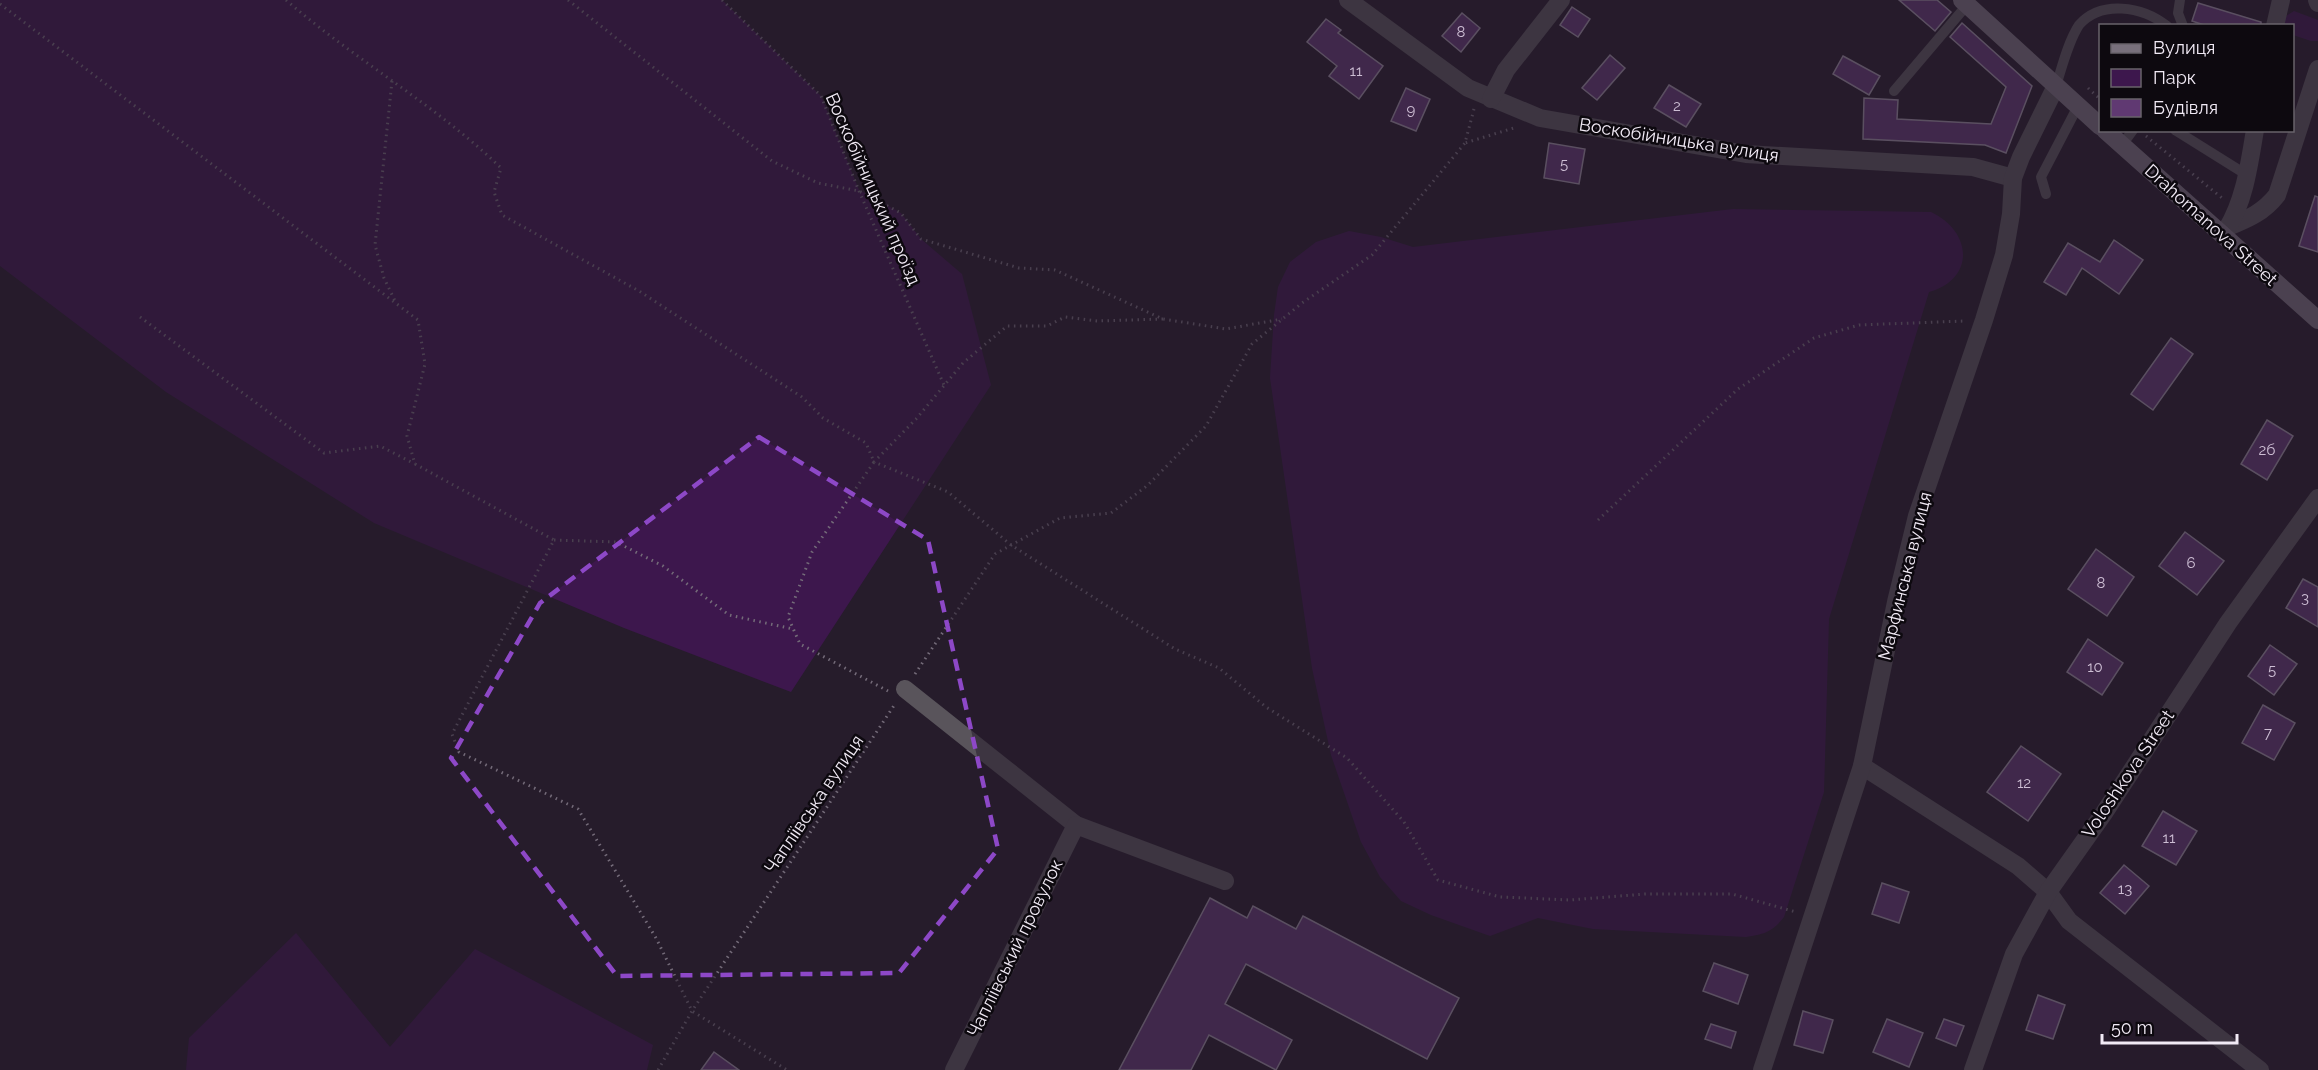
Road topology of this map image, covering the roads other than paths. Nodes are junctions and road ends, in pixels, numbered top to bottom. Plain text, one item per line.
1 (1348, 0) edge
2 (1561, 0) edge
3 (2180, 0) edge
4 (2281, 0) edge
5 (1964, 3) edge
6 (2163, 24) edge
7 (2182, 24) edge
8 (2275, 24) edge
9 (2318, 69) edge
10 (2056, 86) junction
11 (1894, 91) dead end
12 (1485, 96) junction
13 (2078, 106) junction
14 (2099, 125) edge
15 (2107, 132) edge
16 (2132, 132) edge
17 (2178, 132) edge
18 (2255, 132) edge
19 (2122, 145) junction
20 (2247, 175) junction
21 (2013, 178) junction
22 (2046, 194) dead end
23 (2229, 224) junction
24 (2318, 320) edge
25 (2318, 498) edge
26 (902, 693) road end
27 (1862, 766) junction
28 (1076, 825) junction
29 (1225, 881) dead end
30 (2048, 892) junction
31 (954, 1070) edge
32 (1762, 1070) edge
33 (1973, 1070) edge
34 (2260, 1070) edge

1 - 12 street, Воскобійницька вулиця
2 - 12 street
3 - 7 lane
4 - 8 street
5 - 10 street
5 - 11 lane
6 - 10 lane
9 - 23 street
10 - 13 street
10 - 21 street, Марфинська вулиця
12 - 21 street, Воскобійницька вулиця
13 - 14 street
13 - 22 lane
15 - 19 street, Drahomanova Street
16 - 19 lane
17 - 20 lane
18 - 20 street
19 - 23 street, Drahomanova Street
20 - 23 street
21 - 27 street, Марфинська вулиця
23 - 24 street, Drahomanova Street
25 - 30 street, Voloshkova Street
26 - 28 street
27 - 30 street
27 - 32 street, Марфинська вулиця
28 - 29 street
28 - 31 street, Чапліївський провулок
30 - 33 street, Voloshkova Street
30 - 34 street

